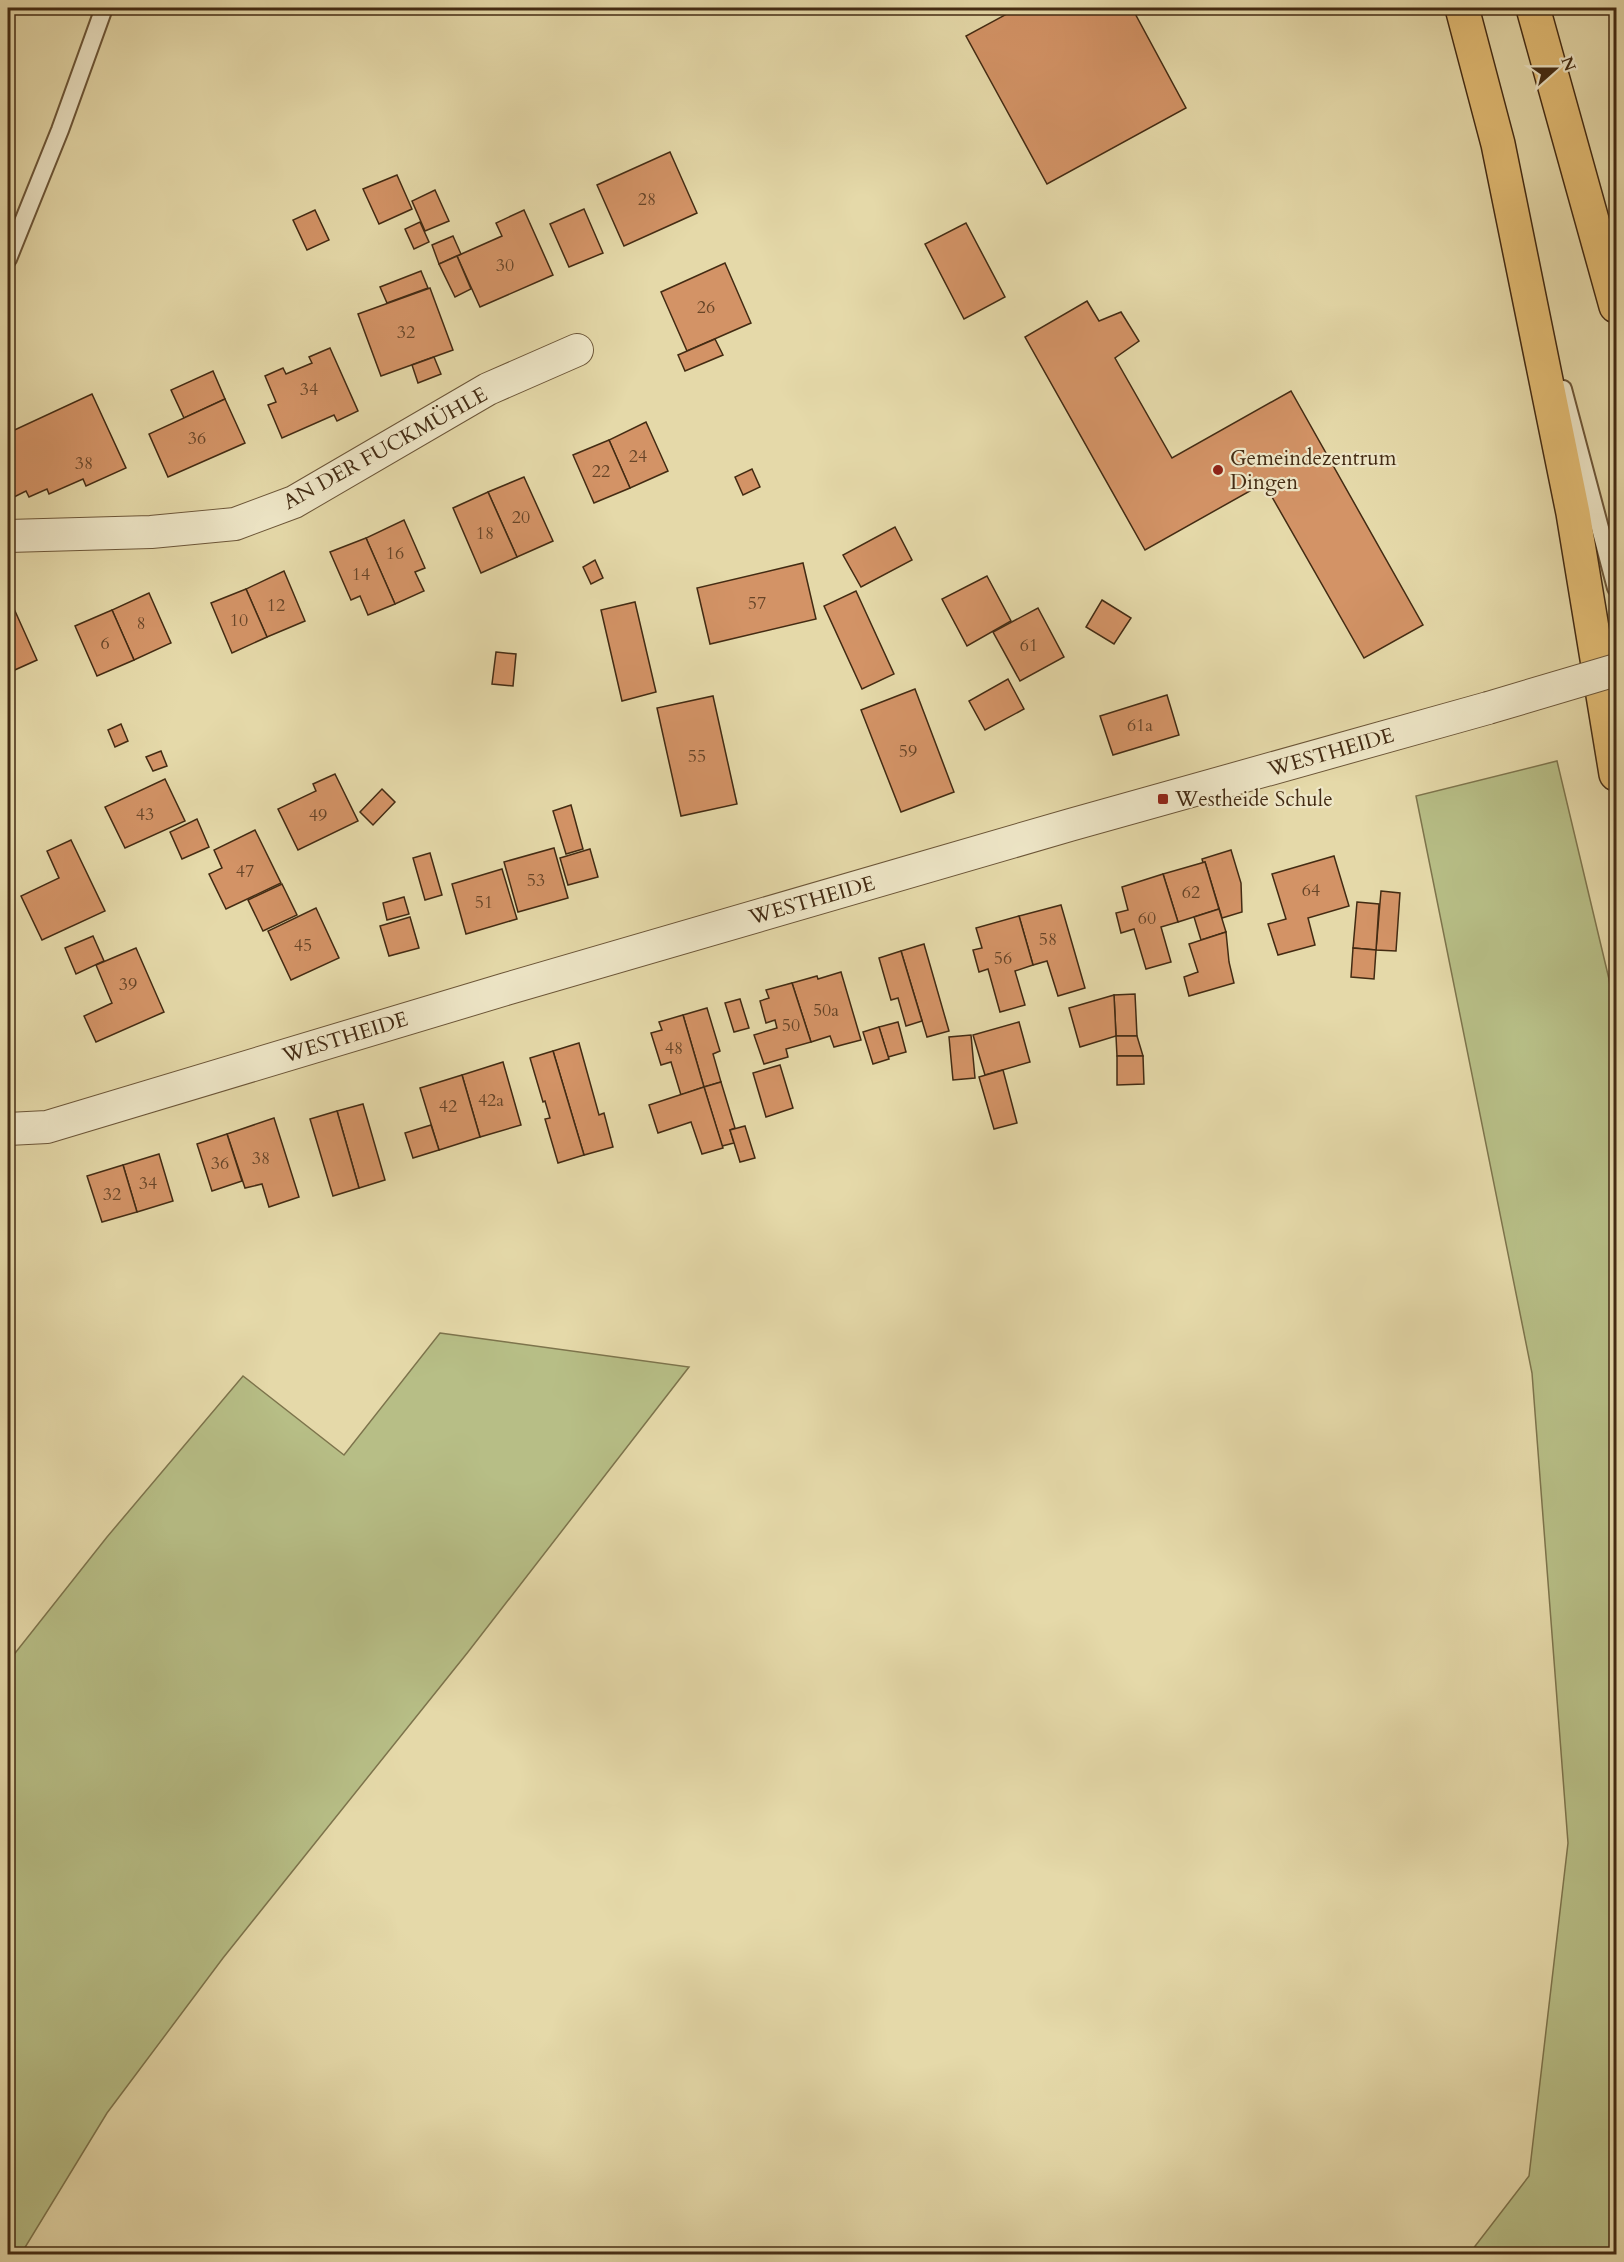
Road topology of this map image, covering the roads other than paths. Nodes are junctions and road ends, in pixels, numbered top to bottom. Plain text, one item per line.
1 (104, 8) edge
2 (1462, 8) edge
3 (1533, 8) edge
4 (1498, 144) junction
5 (8, 259) edge
6 (1617, 306) edge
7 (577, 350) dead end
8 (8, 536) edge
9 (1617, 588) edge
10 (1617, 670) edge
11 (1617, 774) edge
12 (8, 1129) edge

1 - 5 lane
2 - 4 highway
3 - 6 highway
4 - 9 lane
4 - 11 highway
7 - 8 street, AN DER FUCKMÜHLE
10 - 12 street, WESTHEIDE, bridge

